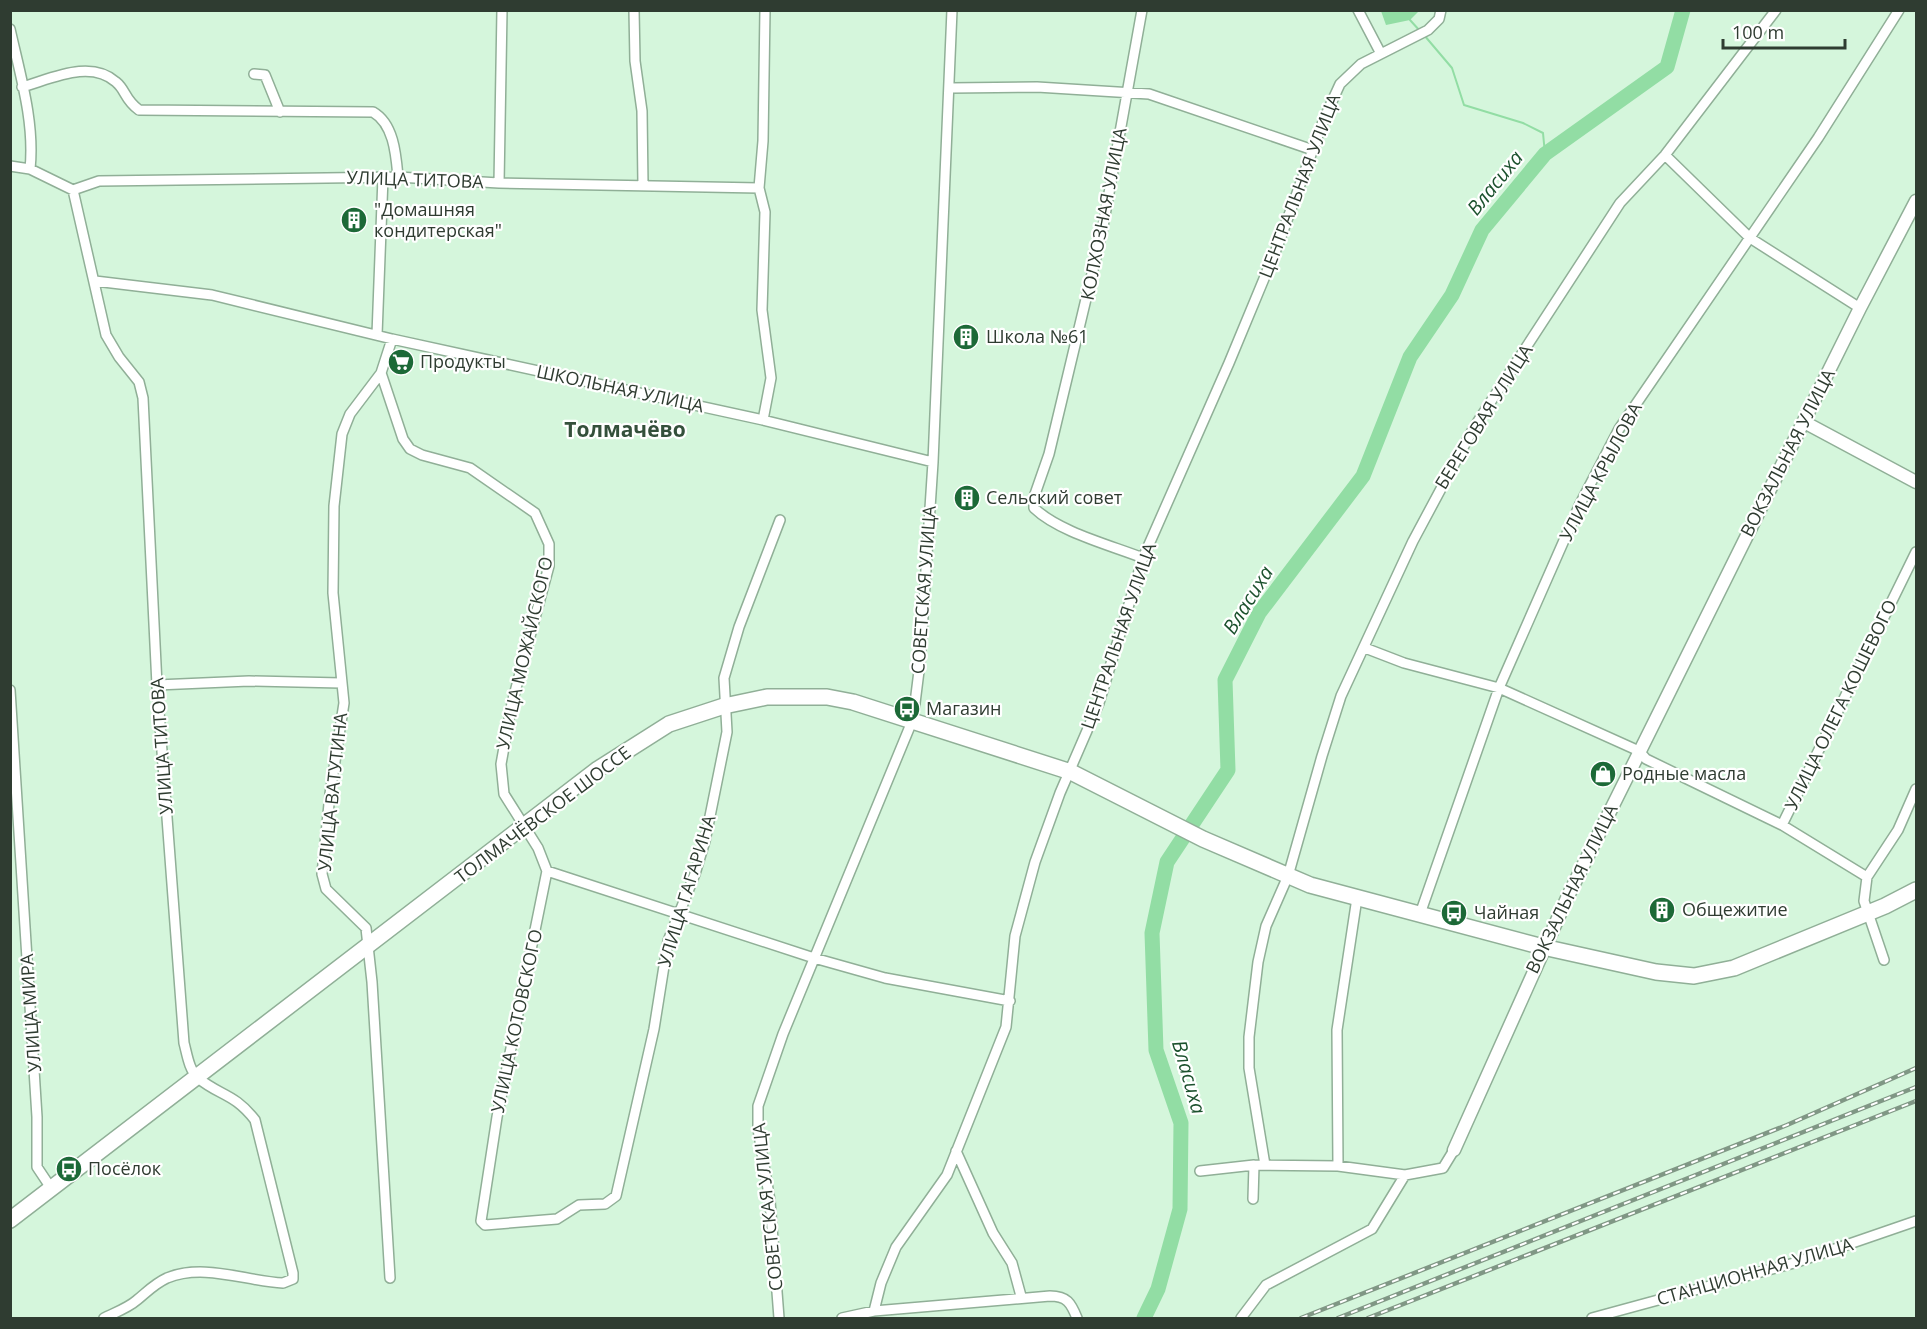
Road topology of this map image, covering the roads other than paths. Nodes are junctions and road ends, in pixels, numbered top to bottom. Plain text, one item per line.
1 (502, 10) edge
2 (634, 10) edge
3 (765, 10) edge
4 (952, 10) edge
5 (1142, 10) edge
6 (1358, 10) edge
7 (1441, 10) edge
8 (1776, 10) edge
9 (1899, 10) edge
10 (10, 29) edge
11 (1380, 52) junction
12 (254, 75) dead end
13 (22, 87) junction
14 (951, 88) junction
15 (1126, 91) junction
16 (280, 112) junction
17 (1313, 150) junction
18 (1665, 155) junction
19 (10, 165) edge
20 (30, 169) junction
21 (383, 177) junction
22 (398, 177) junction
23 (500, 183) junction
24 (643, 185) junction
25 (759, 188) junction
26 (74, 190) junction
27 (1917, 201) edge
28 (1750, 238) junction
29 (94, 281) junction
30 (1860, 308) junction
31 (377, 335) junction
32 (392, 339) junction
33 (381, 373) junction
34 (764, 420) junction
35 (1804, 422) junction
36 (933, 462) junction
37 (1917, 482) edge
38 (780, 520) dead end
39 (1917, 552) edge
40 (1143, 558) junction
41 (1365, 648) junction
42 (341, 683) junction
43 (157, 685) junction
44 (1499, 688) junction
45 (10, 690) edge
46 (724, 706) junction
47 (913, 719) junction
48 (1639, 750) junction
49 (1071, 772) junction
50 (1917, 789) edge
51 (1782, 825) junction
52 (524, 828) junction
53 (548, 872) junction
54 (1288, 876) junction
55 (1867, 877) junction
56 (1917, 890) edge
57 (1356, 898) junction
58 (677, 914) junction
59 (1420, 914) junction
60 (1867, 914) junction
61 (1543, 947) junction
62 (368, 948) junction
63 (814, 958) junction
64 (1884, 960) dead end
65 (1010, 1001) junction
66 (197, 1077) junction
67 (1454, 1150) joint
68 (956, 1151) junction
69 (1254, 1166) junction
70 (1265, 1166) junction
71 (1338, 1166) junction
72 (1200, 1171) dead end
73 (1405, 1175) junction
74 (51, 1188) junction
75 (616, 1196) joint
76 (1253, 1199) dead end
77 (10, 1220) edge
78 (1917, 1221) edge
79 (390, 1278) dead end
80 (1021, 1296) junction
81 (874, 1311) junction
82 (104, 1318) edge
83 (779, 1318) edge
84 (842, 1318) edge
85 (1077, 1318) edge
86 (1241, 1318) edge
87 (1592, 1318) edge

1 - 23 street
2 - 24 street
3 - 25 street
4 - 14 street, СОВЕТСКАЯ УЛИЦА
5 - 15 street, КОЛХОЗНАЯ УЛИЦА
6 - 11 street
7 - 11 street, ЦЕНТРАЛЬНАЯ УЛИЦА
8 - 18 street, БЕРЕГОВАЯ УЛИЦА
9 - 28 street, УЛИЦА КРЫЛОВА
10 - 13 street
11 - 17 street, ЦЕНТРАЛЬНАЯ УЛИЦА
12 - 16 street
13 - 16 street
13 - 20 street
14 - 15 street
14 - 36 street, СОВЕТСКАЯ УЛИЦА
15 - 17 street
15 - 40 street, КОЛХОЗНАЯ УЛИЦА
16 - 22 street
17 - 40 street, ЦЕНТРАЛЬНАЯ УЛИЦА
18 - 28 street
18 - 41 street, БЕРЕГОВАЯ УЛИЦА
19 - 20 street
20 - 26 street
21 - 22 street, УЛИЦА ТИТОВА
21 - 26 street, УЛИЦА ТИТОВА
21 - 31 street
22 - 23 street, УЛИЦА ТИТОВА
23 - 24 street, УЛИЦА ТИТОВА
24 - 25 street, УЛИЦА ТИТОВА
25 - 34 street
26 - 29 street, УЛИЦА ТИТОВА
27 - 30 street, ВОКЗАЛЬНАЯ УЛИЦА
28 - 30 street
28 - 44 street, УЛИЦА КРЫЛОВА
29 - 31 street, ШКОЛЬНАЯ УЛИЦА
29 - 43 street, УЛИЦА ТИТОВА
30 - 35 street, ВОКЗАЛЬНАЯ УЛИЦА
31 - 32 street, ШКОЛЬНАЯ УЛИЦА
32 - 33 street
32 - 34 street, ШКОЛЬНАЯ УЛИЦА
33 - 42 street, УЛИЦА ВАТУТИНА
33 - 52 street, УЛИЦА МОЖАЙСКОГО
34 - 36 street, ШКОЛЬНАЯ УЛИЦА
35 - 37 street
35 - 48 street, ВОКЗАЛЬНАЯ УЛИЦА
36 - 47 street, СОВЕТСКАЯ УЛИЦА
38 - 46 street, УЛИЦА ГАГАРИНА
39 - 51 street, УЛИЦА ОЛЕГА КОШЕВОГО
40 - 49 street, ЦЕНТРАЛЬНАЯ УЛИЦА
41 - 44 street
41 - 54 street, БЕРЕГОВАЯ УЛИЦА
42 - 43 street
42 - 62 street, УЛИЦА ВАТУТИНА
43 - 66 street, УЛИЦА ТИТОВА
44 - 48 street
44 - 59 street, УЛИЦА КРЫЛОВА
45 - 74 street, УЛИЦА МИРА
46 - 47 main road, ТОЛМАЧЁВСКОЕ ШОССЕ
46 - 52 main road, ТОЛМАЧЁВСКОЕ ШОССЕ
46 - 58 street, УЛИЦА ГАГАРИНА
47 - 49 main road, ТОЛМАЧЁВСКОЕ ШОССЕ
47 - 63 street, СОВЕТСКАЯ УЛИЦА
48 - 51 street
48 - 61 street, ВОКЗАЛЬНАЯ УЛИЦА
49 - 54 main road, ТОЛМАЧЁВСКОЕ ШОССЕ
49 - 65 street, ЦЕНТРАЛЬНАЯ УЛИЦА
50 - 55 street
51 - 55 street
52 - 53 street
52 - 62 main road, ТОЛМАЧЁВСКОЕ ШОССЕ
53 - 58 street
53 - 75 street, УЛИЦА КОТОВСКОГО
54 - 57 main road, ТОЛМАЧЁВСКОЕ ШОССЕ
54 - 70 street, БЕРЕГОВАЯ УЛИЦА
55 - 60 street
56 - 60 main road, ТОЛМАЧЁВСКОЕ ШОССЕ
57 - 59 main road, ТОЛМАЧЁВСКОЕ ШОССЕ
57 - 71 street
58 - 63 street
58 - 75 street, УЛИЦА ГАГАРИНА
59 - 61 main road, ТОЛМАЧЁВСКОЕ ШОССЕ
60 - 61 main road, ТОЛМАЧЁВСКОЕ ШОССЕ
60 - 64 street
61 - 67 street, ВОКЗАЛЬНАЯ УЛИЦА
62 - 66 main road, ТОЛМАЧЁВСКОЕ ШОССЕ
62 - 79 street, УЛИЦА ВАТУТИНА
63 - 65 street
63 - 83 street, СОВЕТСКАЯ УЛИЦА
65 - 68 street, ЦЕНТРАЛЬНАЯ УЛИЦА
66 - 74 main road, ТОЛМАЧЁВСКОЕ ШОССЕ
66 - 82 street
67 - 73 street, ВОКЗАЛЬНАЯ УЛИЦА
68 - 80 street
68 - 81 street, ЦЕНТРАЛЬНАЯ УЛИЦА
69 - 70 street, ВОКЗАЛЬНАЯ УЛИЦА
69 - 72 street, ВОКЗАЛЬНАЯ УЛИЦА
69 - 76 street
70 - 71 street, ВОКЗАЛЬНАЯ УЛИЦА
71 - 73 street, ВОКЗАЛЬНАЯ УЛИЦА
73 - 86 street
74 - 77 main road, ТОЛМАЧЁВСКОЕ ШОССЕ
78 - 87 street, СТАНЦИОННАЯ УЛИЦА
80 - 81 street
80 - 85 street
81 - 84 street

